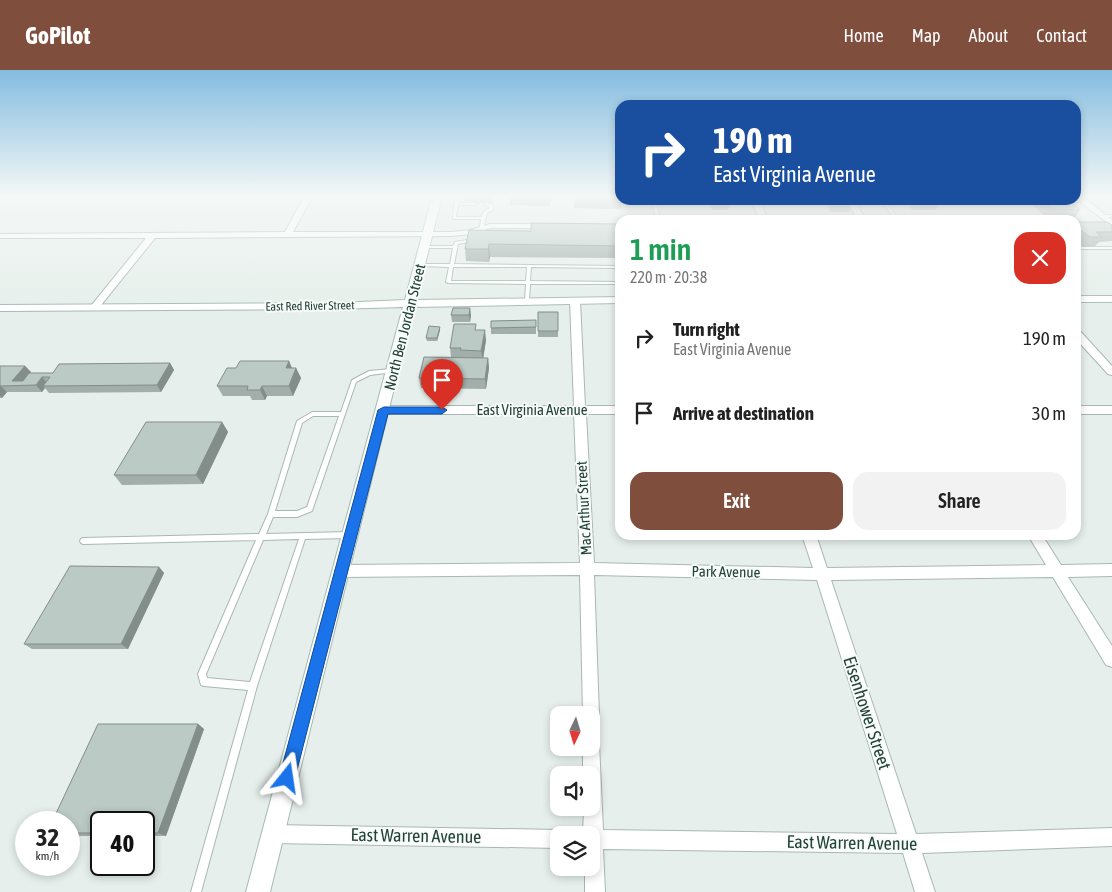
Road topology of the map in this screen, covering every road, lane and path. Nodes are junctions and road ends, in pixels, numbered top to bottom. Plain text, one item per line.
1 (98, 235) edge
2 (153, 235) edge
3 (428, 235) edge
4 (0, 236) edge
5 (479, 240) edge
6 (425, 247) junction
7 (455, 247) junction
8 (1081, 248) edge
9 (1112, 248) edge
10 (420, 265) junction
11 (452, 266) junction
12 (529, 266) junction
13 (615, 267) edge
14 (528, 282) junction
15 (615, 282) edge
16 (1081, 299) edge
17 (574, 300) junction
18 (615, 300) edge
19 (1112, 300) edge
20 (527, 301) junction
21 (410, 304) junction
22 (0, 308) edge
23 (94, 308) junction
24 (1081, 338) edge
25 (394, 371) junction
26 (1112, 372) edge
27 (384, 410) junction
28 (579, 410) junction
29 (615, 410) edge
30 (1081, 410) edge
31 (1112, 410) edge
32 (342, 414) junction
33 (271, 514) junction
34 (350, 535) junction
35 (303, 536) junction
36 (260, 537) junction
37 (812, 540) edge
38 (1038, 540) edge
39 (83, 541) dead end
40 (587, 569) junction
41 (1057, 570) junction
42 (1112, 570) edge
43 (341, 571) junction
44 (822, 574) junction
45 (1112, 660) edge
46 (253, 686) junction
47 (590, 706) edge
48 (591, 756) edge
49 (592, 826) edge
50 (272, 834) junction
51 (1112, 837) edge
52 (550, 838) edge
53 (600, 839) edge
54 (910, 844) junction
55 (594, 876) edge
56 (196, 892) edge
57 (258, 892) edge
58 (595, 892) edge
59 (925, 892) edge

1 - 4 street
2 - 23 street
3 - 6 street, North Ben Jordan Street
5 - 7 lane
6 - 7 lane
6 - 10 street, North Ben Jordan Street
7 - 11 lane
8 - 9 lane
10 - 11 lane
10 - 21 street, North Ben Jordan Street
11 - 12 lane
11 - 14 lane
12 - 13 lane
12 - 14 lane
14 - 15 lane
14 - 20 lane
16 - 19 street
17 - 18 street, East Red River Street
17 - 20 street, East Red River Street
17 - 28 street, Mac Arthur Street
20 - 21 street, East Red River Street
21 - 23 street, East Red River Street
21 - 25 street, North Ben Jordan Street
22 - 23 street, East Red River Street
24 - 26 street
25 - 27 street, North Ben Jordan Street
25 - 32 lane
27 - 28 street, East Virginia Avenue
27 - 34 street, North Ben Jordan Street
28 - 29 street, East Virginia Avenue
28 - 40 street, Mac Arthur Street
30 - 31 street
32 - 33 lane
32 - 33 lane
33 - 36 lane
34 - 35 lane
34 - 43 street, North Ben Jordan Street
35 - 36 lane
35 - 46 lane
36 - 39 lane
36 - 46 lane
37 - 44 street, Eisenhower Street
38 - 41 street
40 - 43 street, Park Avenue
40 - 44 street, Park Avenue
40 - 47 street, Mac Arthur Street
41 - 42 street, Park Avenue
41 - 44 street, Park Avenue
41 - 45 street
43 - 50 street, North Ben Jordan Street
44 - 54 street, Eisenhower Street
46 - 56 lane
48 - 49 street
50 - 52 street, East Warren Avenue
50 - 57 street, North Ben Jordan Street
51 - 54 street, East Warren Avenue
53 - 54 street, East Warren Avenue
54 - 59 street, Eisenhower Street
55 - 58 street

